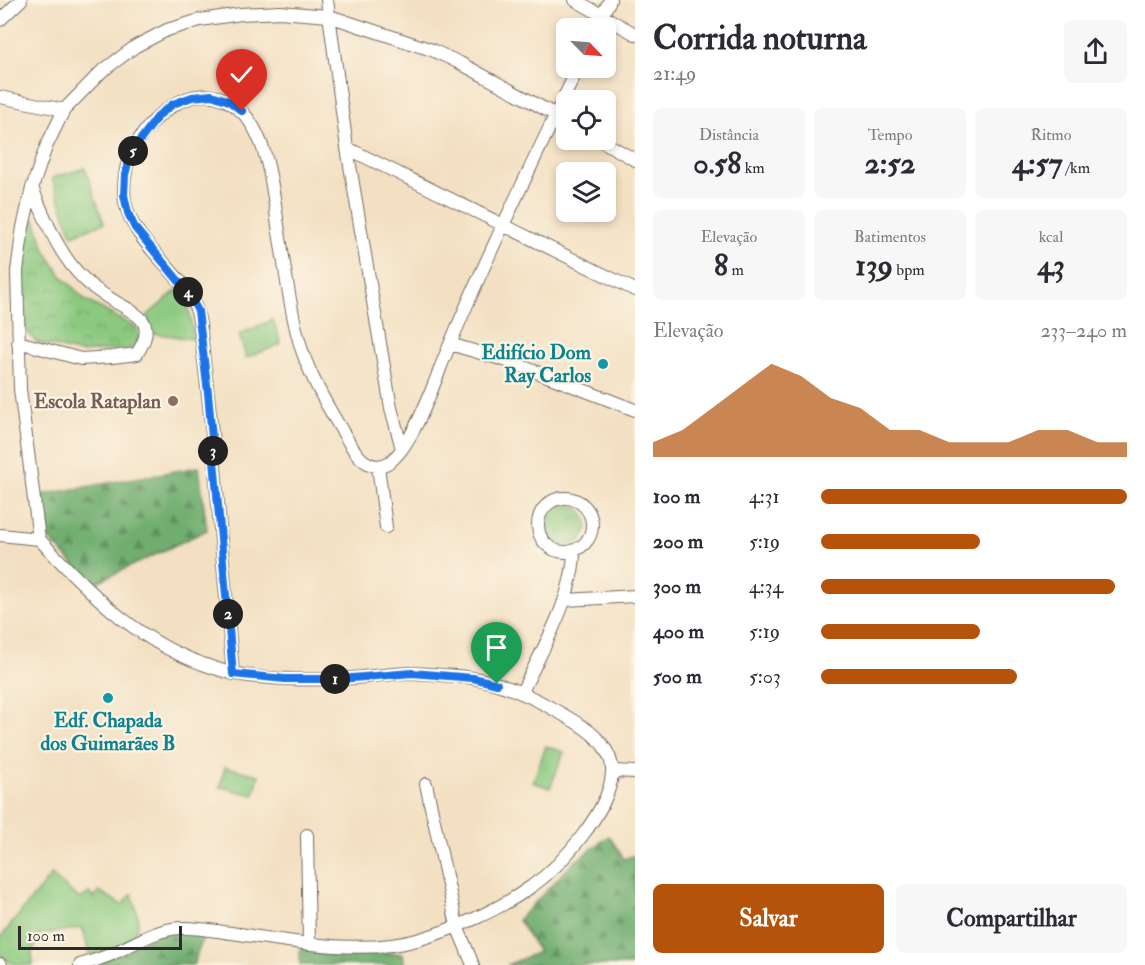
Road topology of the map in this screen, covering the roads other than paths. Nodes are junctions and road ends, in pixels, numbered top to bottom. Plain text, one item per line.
1 (21, 0) edge
2 (327, 0) edge
3 (574, 0) edge
4 (610, 0) edge
5 (329, 16) junction
6 (602, 16) junction
7 (0, 20) edge
8 (635, 34) edge
9 (0, 97) edge
10 (64, 110) junction
11 (556, 115) edge
12 (556, 127) edge
13 (347, 148) junction
14 (616, 149) edge
15 (635, 159) edge
16 (32, 188) junction
17 (503, 225) junction
18 (635, 290) edge
19 (18, 342) junction
20 (450, 344) junction
21 (635, 410) edge
22 (402, 449) junction
23 (378, 466) junction
24 (386, 527) dead end
25 (0, 535) edge
26 (39, 539) junction
27 (574, 550) junction
28 (635, 596) edge
29 (566, 600) junction
30 (233, 674) junction
31 (522, 692) junction
32 (613, 771) junction
33 (635, 772) edge
34 (426, 784) dead end
35 (307, 835) dead end
36 (457, 926) junction
37 (309, 944) junction
38 (80, 965) edge
39 (473, 965) edge

1 - 7 street
2 - 5 street
3 - 6 street
4 - 6 street
5 - 10 street
5 - 11 street
5 - 13 street
6 - 8 street
9 - 10 street
10 - 16 street
12 - 17 street
13 - 17 street
13 - 22 street
14 - 15 street
16 - 19 street
16 - 19 street
17 - 18 street
17 - 20 street
19 - 26 street
20 - 21 street
20 - 22 street
22 - 23 street
23 - 24 street
23 - 30 street
25 - 26 street
26 - 30 street
27 - 27 street
27 - 29 street
28 - 29 street
29 - 31 street
30 - 31 street
31 - 32 street
32 - 33 street
32 - 36 street
34 - 36 street
35 - 37 street
36 - 37 street
36 - 39 street
37 - 38 street

